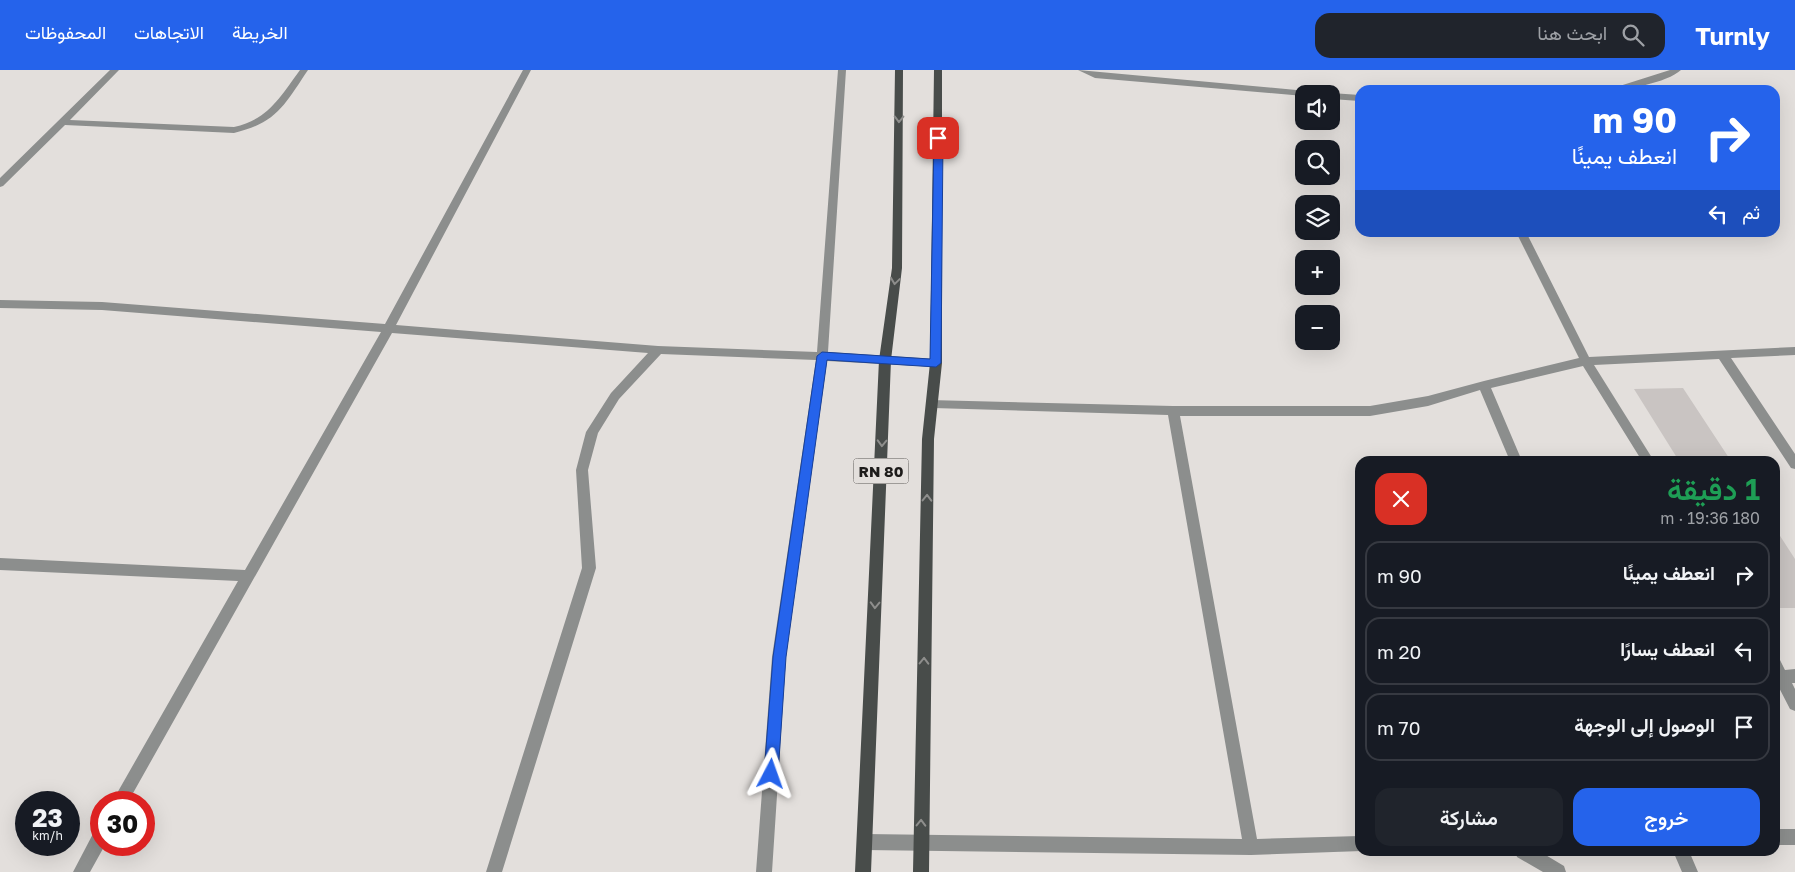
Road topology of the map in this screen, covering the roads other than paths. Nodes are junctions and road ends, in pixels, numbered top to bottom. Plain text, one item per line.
1 (115, 70) edge
2 (304, 70) edge
3 (527, 70) edge
4 (842, 70) edge
5 (899, 70) edge
6 (938, 70) edge
7 (1082, 70) edge
8 (1677, 70) edge
9 (1631, 85) edge
10 (1295, 93) edge
11 (1340, 97) edge
12 (1355, 98) edge
13 (63, 122) junction
14 (0, 184) edge
15 (1524, 237) edge
16 (0, 304) edge
17 (388, 330) junction
18 (658, 350) junction
19 (1795, 351) edge
20 (1722, 354) junction
21 (822, 356) junction
22 (885, 360) junction
23 (1586, 361) junction
24 (936, 363) junction
25 (1484, 385) junction
26 (932, 403) junction
27 (1173, 412) junction
28 (1514, 456) edge
29 (1645, 456) edge
30 (1795, 464) edge
31 (0, 564) edge
32 (249, 576) junction
33 (1784, 673) edge
34 (1795, 704) edge
35 (126, 791) edge
36 (1780, 837) edge
37 (1795, 837) edge
38 (865, 842) junction
39 (921, 843) junction
40 (1355, 844) edge
41 (1251, 847) junction
42 (90, 856) edge
43 (1532, 856) edge
44 (1683, 856) edge
45 (81, 872) edge
46 (494, 872) edge
47 (764, 872) edge
48 (863, 872) edge
49 (921, 872) edge
50 (1558, 872) edge
51 (1690, 872) edge

1 - 13 street
2 - 13 street
3 - 17 street
4 - 21 street
5 -> 22 main road, RN 80
6 - 24 main road, RN 80
7 - 10 street
8 - 9 street
11 - 12 street
13 - 14 street
15 - 23 street
16 - 17 street
17 - 18 street
17 - 32 street
18 - 21 street
18 - 46 street
19 - 20 street
20 - 23 street
20 - 30 street
21 - 22 street
21 - 47 street
22 - 24 street
22 -> 38 main road, RN 80
23 - 25 street
23 - 29 street
24 - 26 main road, RN 80
25 - 27 street
25 - 28 street
26 - 27 street
39 -> 26 main road, RN 80
27 - 41 street
31 - 32 street
32 - 35 street
33 - 34 street
36 - 37 street
38 - 39 street
38 - 48 main road, RN 80
39 - 41 street
39 - 49 main road, RN 80
40 - 41 street
42 - 45 street
43 - 50 street
44 - 51 street

